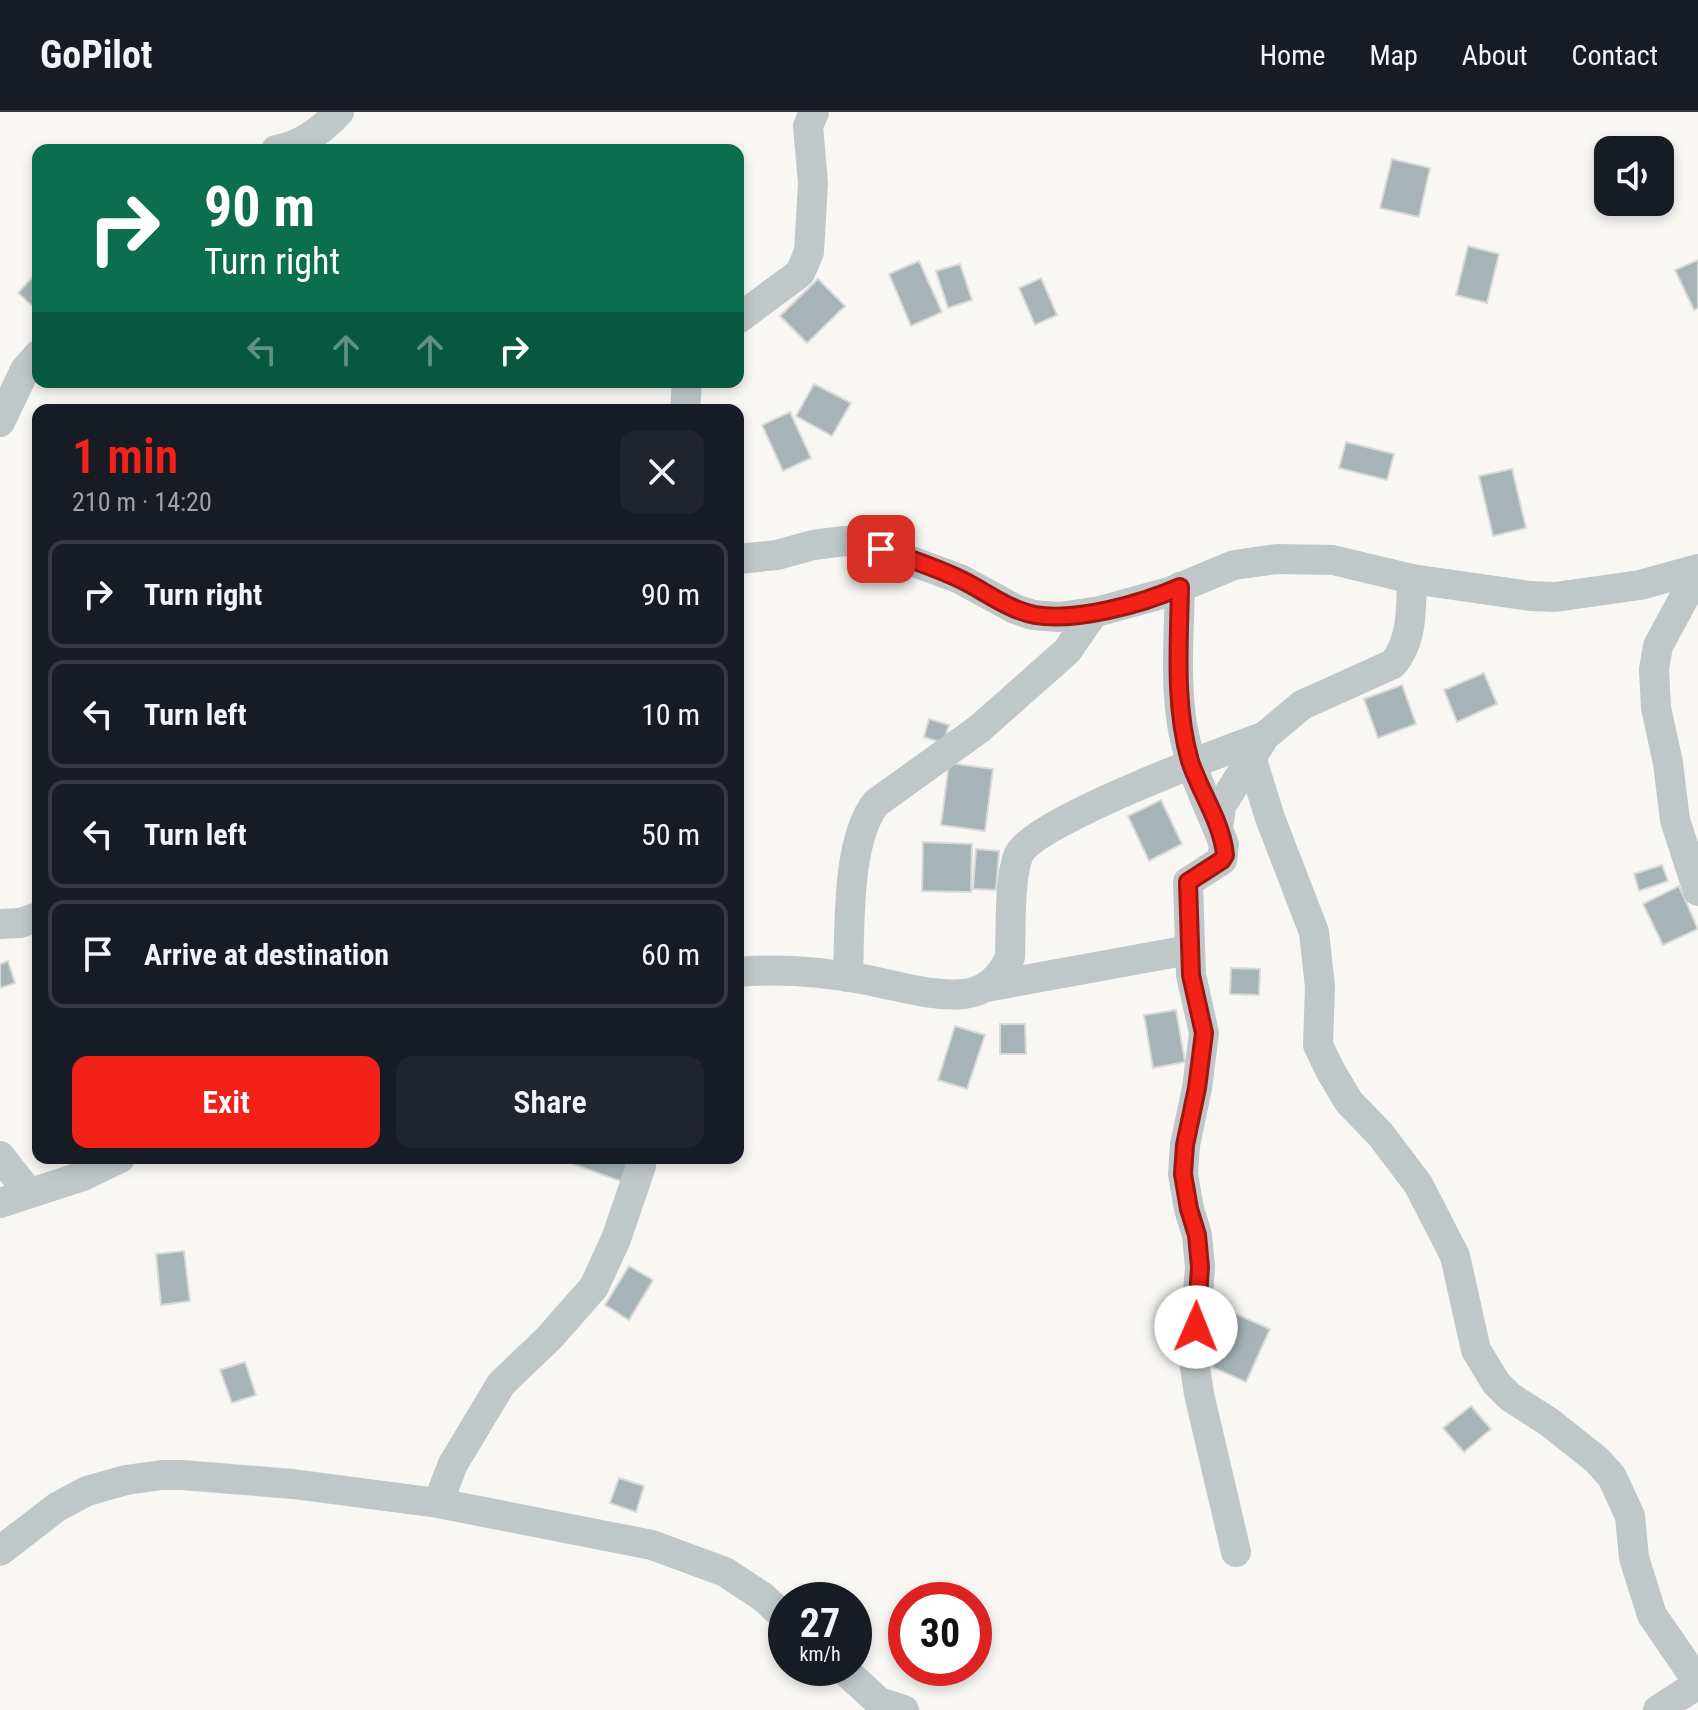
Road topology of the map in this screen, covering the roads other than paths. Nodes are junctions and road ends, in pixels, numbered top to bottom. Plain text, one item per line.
1 (339, 112) edge
2 (814, 112) edge
3 (296, 144) edge
4 (744, 315) edge
5 (32, 362) edge
6 (0, 422) edge
7 (744, 558) edge
8 (1698, 570) edge
9 (1412, 579) junction
10 (1180, 587) junction
11 (1094, 612) junction
12 (1258, 746) junction
13 (1191, 763) junction
14 (1218, 829) junction
15 (1698, 891) edge
16 (32, 919) edge
17 (0, 924) edge
18 (1189, 950) junction
19 (744, 972) edge
20 (848, 977) junction
21 (986, 987) junction
22 (0, 1156) edge
23 (108, 1164) edge
24 (639, 1164) edge
25 (29, 1193) junction
26 (0, 1203) edge
27 (438, 1503) junction
28 (0, 1551) edge
29 (1236, 1552) dead end
30 (768, 1602) edge
31 (1698, 1683) edge
32 (862, 1686) edge
33 (904, 1710) edge
34 (1658, 1710) edge

1 - 3 street
2 - 4 street
5 - 6 street
7 - 11 street
8 - 9 street
8 - 15 street
9 - 10 street
9 - 12 street
10 - 11 street
10 - 13 street
11 - 20 street
12 - 13 street
12 - 14 street
12 - 31 street
13 - 14 street
13 - 21 street
14 - 18 street
16 - 17 street
18 - 21 street
18 - 29 street
19 - 20 street
20 - 21 street
22 - 25 street
23 - 25 street
24 - 27 street
25 - 26 street
27 - 28 street
27 - 30 street
31 - 34 street
32 - 33 street

